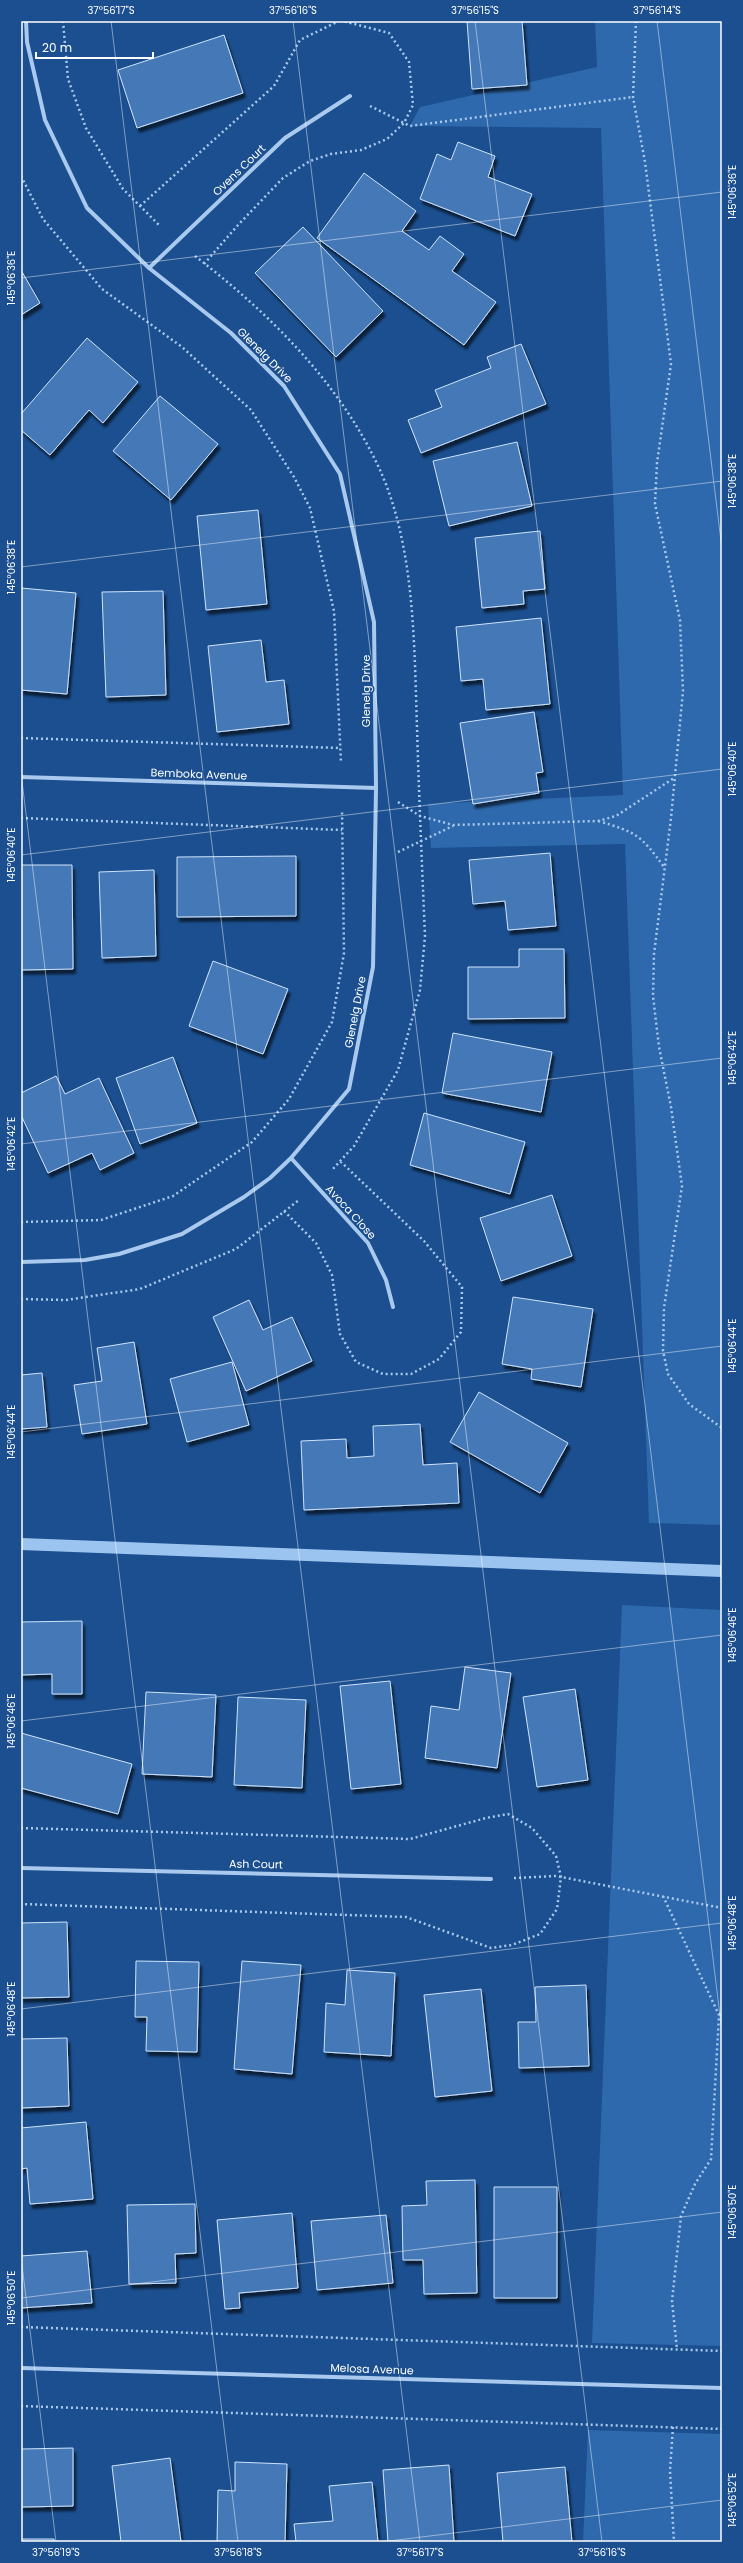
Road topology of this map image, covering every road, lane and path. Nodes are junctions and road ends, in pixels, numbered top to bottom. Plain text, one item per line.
1 (26, 21) edge
2 (63, 21) edge
3 (339, 21) edge
4 (343, 21) edge
5 (636, 21) edge
6 (350, 96) joint
7 (632, 97) junction
8 (404, 123) junction
9 (21, 176) edge
10 (140, 206) junction
11 (176, 242) junction
12 (204, 264) junction
13 (149, 268) junction
14 (21, 738) edge
15 (340, 748) junction
16 (21, 777) edge
17 (674, 778) junction
18 (342, 787) junction
19 (376, 788) junction
20 (420, 816) junction
21 (21, 818) edge
22 (598, 821) junction
23 (453, 826) junction
24 (342, 830) junction
25 (422, 840) junction
26 (375, 864) junction
27 (664, 867) junction
28 (291, 1158) junction
29 (315, 1187) junction
30 (21, 1222) edge
31 (21, 1262) edge
32 (21, 1299) edge
33 (393, 1307) dead end
34 (722, 1428) edge
35 (21, 1868) edge
36 (491, 1879) joint
37 (663, 1896) junction
38 (722, 1908) edge
39 (722, 2012) edge
40 (719, 2015) junction
41 (21, 2327) edge
42 (677, 2350) junction
43 (722, 2351) edge
44 (21, 2368) edge
45 (722, 2388) edge
46 (21, 2406) edge
47 (673, 2427) junction
48 (722, 2429) edge
49 (674, 2542) edge

1 - 13 street, Glenelg Drive
2 - 10 path
3 - 10 path
4 - 8 path
5 - 7 path
6 - 8 path
6 - 11 street, Ovens Court
7 - 8 path
7 - 17 path
8 - 12 path
9 - 15 path
10 - 11 path
11 - 12 path
11 - 13 street, Ovens Court
12 - 20 path
13 - 19 street, Glenelg Drive
14 - 15 path
15 - 18 path
16 - 18 street, Bemboka Avenue
17 - 22 path
17 - 27 path
18 - 19 street, Bemboka Avenue
18 - 24 path
19 - 20 path
19 - 26 street, Glenelg Drive
20 - 23 path
20 - 25 path
21 - 24 path
22 - 23 path
22 - 27 path
23 - 25 path
24 - 30 path
25 - 26 path
25 - 29 path
26 - 28 street, Glenelg Drive
27 - 34 path
28 - 29 street, Avoca Close
28 - 31 street, Glenelg Drive
29 - 32 path
29 - 33 street, Avoca Close
35 - 36 street, Ash Court
36 - 37 path
37 - 38 path
37 - 40 path
39 - 40 path
40 - 42 path
41 - 42 path
42 - 43 path
44 - 45 street, Melosa Avenue
46 - 47 path
47 - 48 path
47 - 49 path

